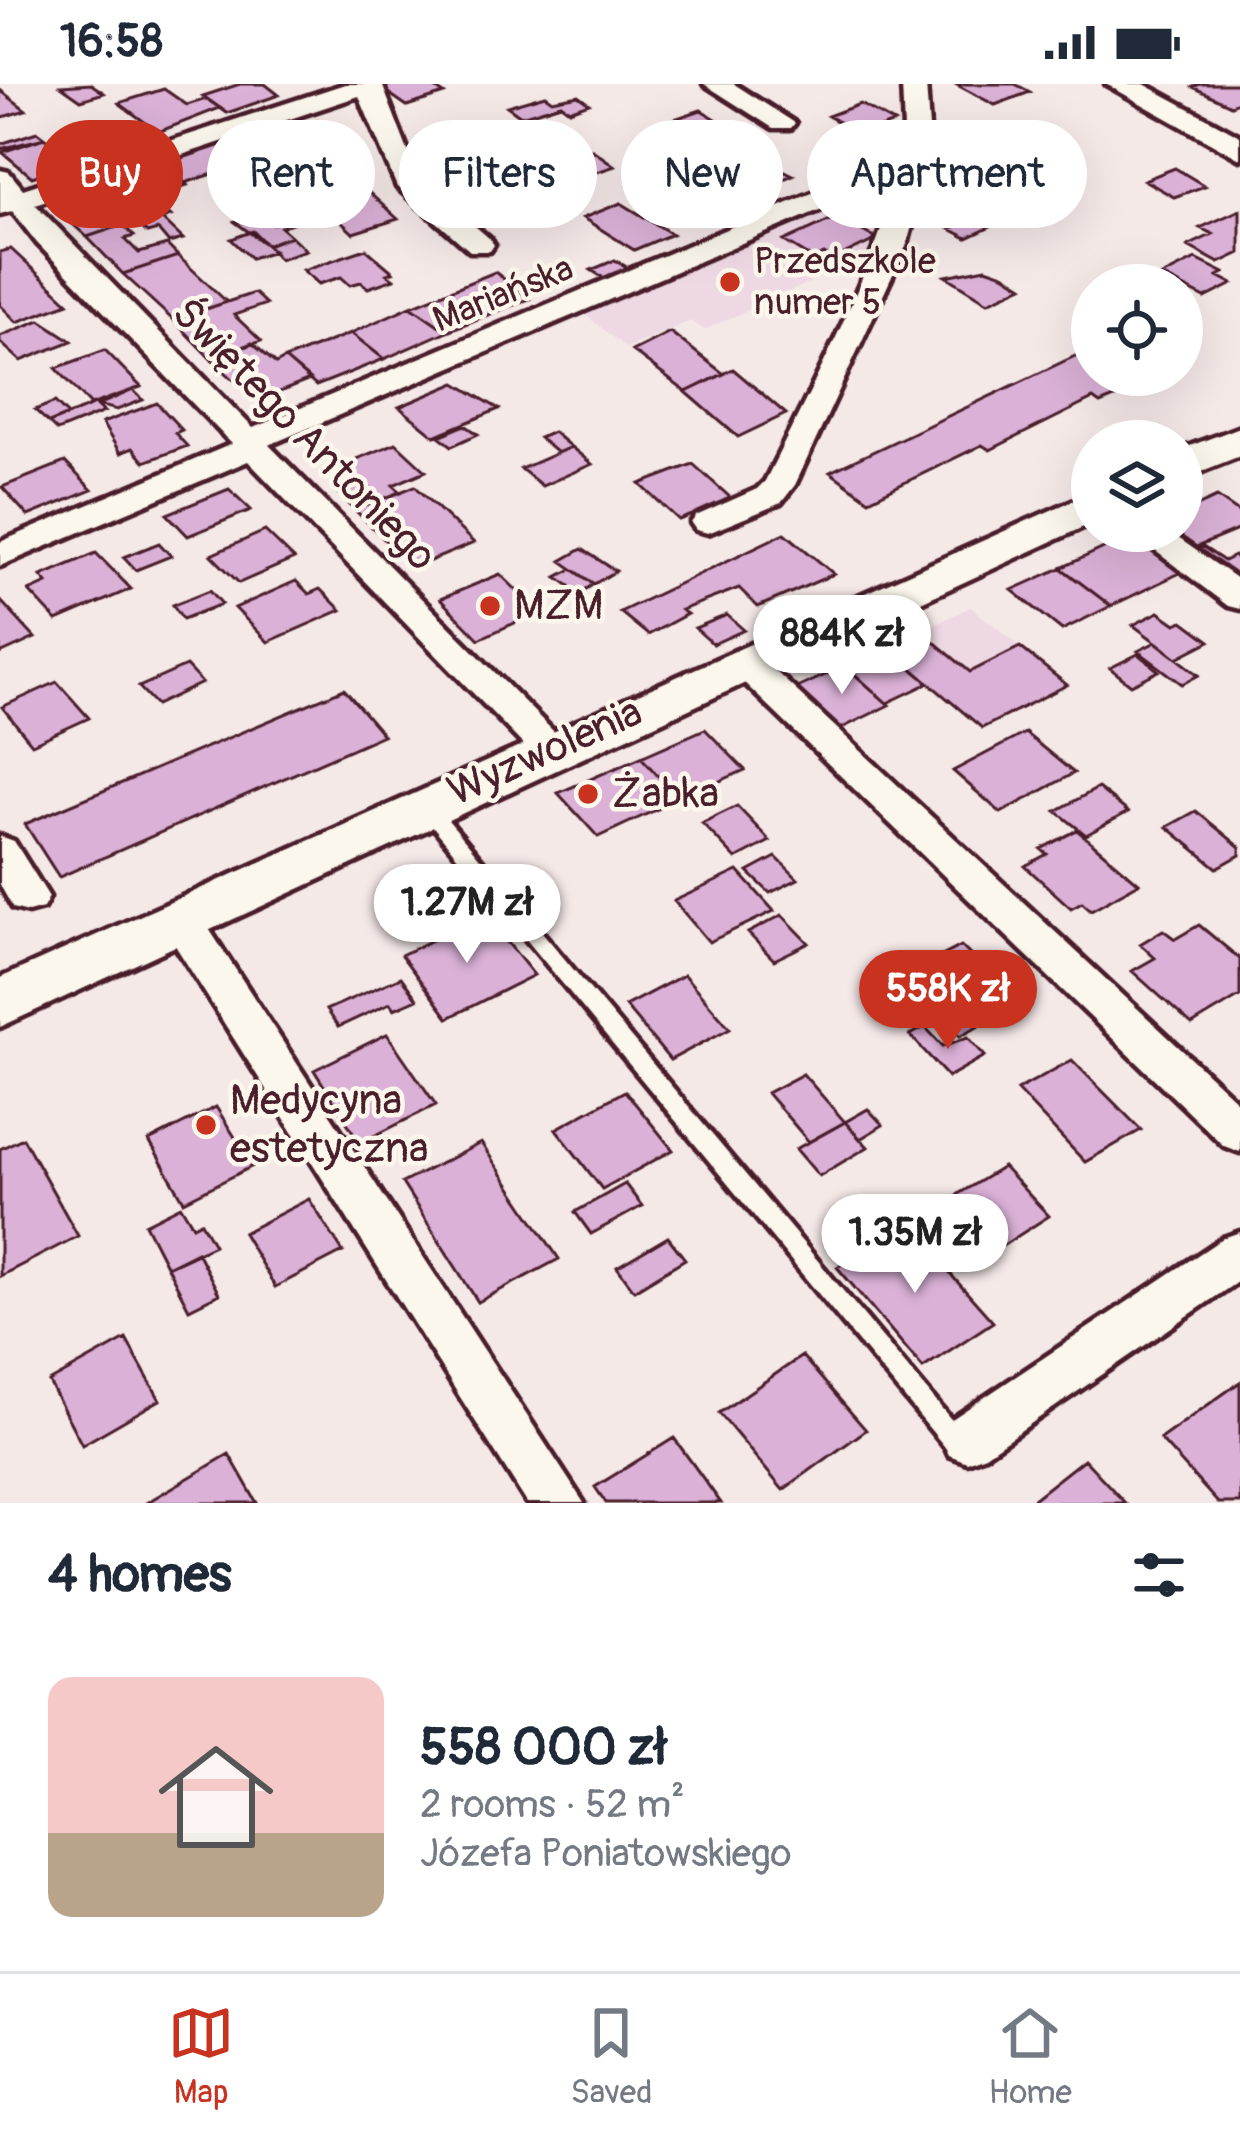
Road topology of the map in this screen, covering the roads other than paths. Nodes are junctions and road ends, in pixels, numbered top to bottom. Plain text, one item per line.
1 (291, 84) edge
2 (369, 84) edge
3 (716, 84) edge
4 (914, 84) edge
5 (1120, 84) edge
6 (319, 101) junction
7 (777, 120) edge
8 (916, 120) edge
9 (1240, 149) edge
10 (5, 195) edge
11 (807, 206) edge
12 (898, 228) edge
13 (480, 245) dead end
14 (1240, 440) edge
15 (251, 445) junction
16 (1203, 457) edge
17 (1071, 516) edge
18 (708, 523) dead end
19 (1175, 552) edge
20 (0, 555) edge
21 (1240, 598) edge
22 (745, 663) junction
23 (550, 750) junction
24 (426, 806) junction
25 (0, 851) edge
26 (28, 897) dead end
27 (181, 920) junction
28 (0, 1004) edge
29 (1240, 1133) edge
30 (1240, 1253) edge
31 (967, 1438) joint
32 (557, 1503) edge

1 - 6 street
2 - 6 street
2 - 13 street
3 - 7 street
4 - 8 street
5 - 9 street
6 - 10 street
10 - 15 street, Świętego Antoniego
11 - 15 street, Mariańska
12 - 18 street
14 - 16 main road
15 - 20 street, Mariańska
15 - 23 street, Świętego Antoniego
17 - 22 main road, Wyzwolenia
19 - 21 street
22 - 23 main road, Wyzwolenia
22 - 29 street
23 - 24 main road, Wyzwolenia
24 - 27 main road, Wyzwolenia
24 - 31 lane
25 - 26 street
27 - 28 main road, Wyzwolenia
27 - 32 street
30 - 31 street

